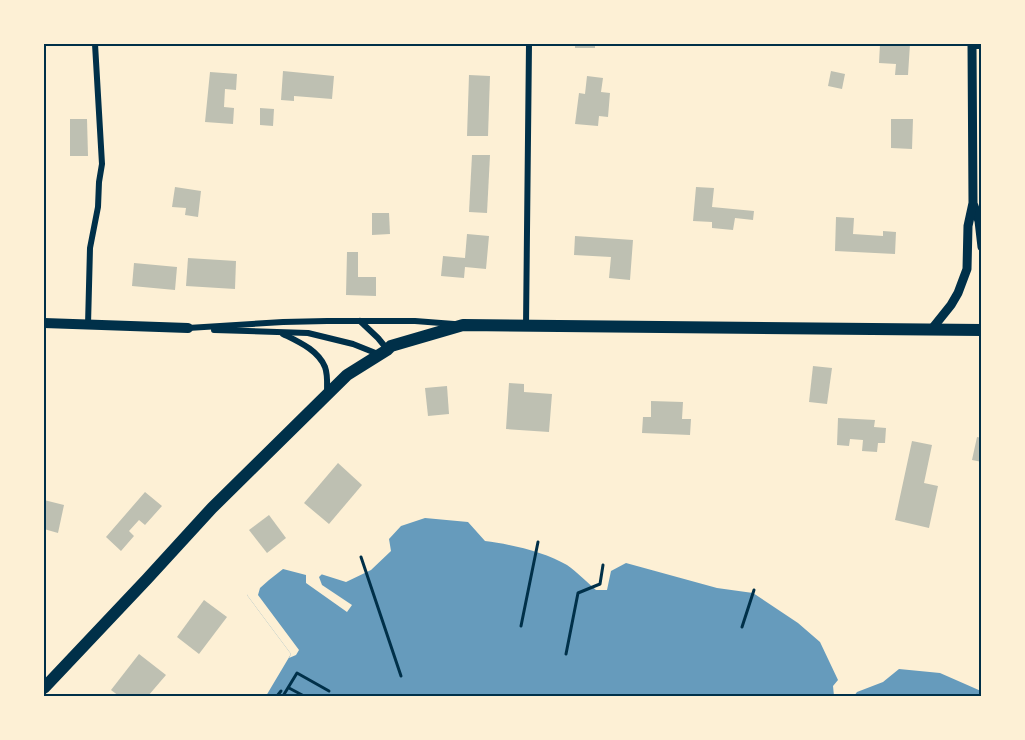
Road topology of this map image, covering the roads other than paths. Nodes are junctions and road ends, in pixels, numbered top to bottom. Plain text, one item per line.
1 (95, 44) edge
2 (529, 44) edge
3 (975, 45) edge
4 (973, 203) junction
5 (981, 247) edge
6 (360, 321) junction
7 (44, 323) edge
8 (88, 325) junction
9 (464, 325) junction
10 (526, 326) junction
11 (188, 328) junction
12 (931, 330) junction
13 (981, 330) edge
14 (280, 333) junction
15 (383, 352) junction
16 (327, 396) junction
17 (44, 688) edge

1 - 8 street
2 - 10 street
3 - 4 street
4 - 5 street
4 - 12 street
6 - 9 street
6 - 11 street
6 - 15 street
7 - 8 main road
8 - 11 main road
9 - 10 main road
9 - 15 main road
10 - 12 main road
11 - 14 street
12 - 13 main road
14 - 15 street
14 - 16 street
15 - 16 main road
16 - 17 main road

